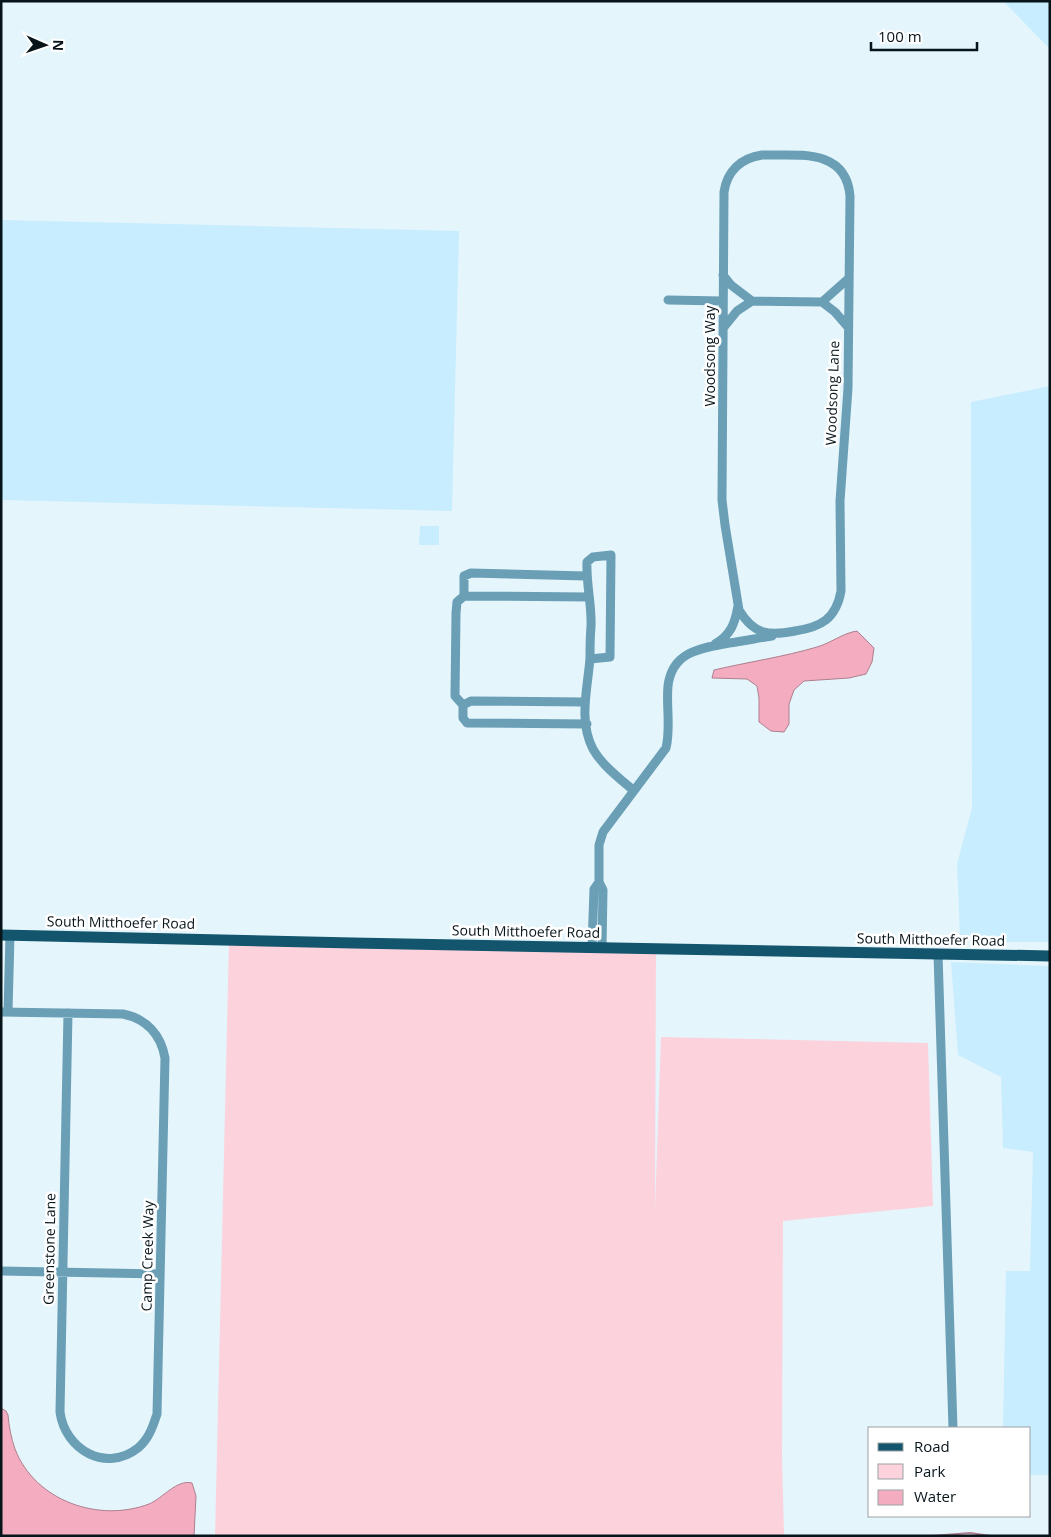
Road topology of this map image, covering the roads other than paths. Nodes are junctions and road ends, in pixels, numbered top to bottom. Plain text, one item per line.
1 (787, 155) joint
2 (723, 275) junction
3 (849, 278) junction
4 (668, 300) dead end
5 (723, 301) junction
6 (752, 301) junction
7 (822, 302) junction
8 (724, 327) junction
9 (848, 327) junction
10 (586, 576) junction
11 (464, 596) junction
12 (589, 597) junction
13 (737, 604) junction
14 (777, 635) junction
15 (708, 647) junction
16 (590, 658) junction
17 (584, 702) junction
18 (463, 705) junction
19 (587, 724) junction
20 (633, 790) junction
21 (5, 935) edge
22 (597, 947) junction
23 (938, 954) junction
24 (1050, 956) edge
25 (5, 1012) edge
26 (68, 1013) junction
27 (1, 1271) edge
28 (62, 1272) junction
29 (160, 1274) junction
30 (952, 1427) edge
31 (107, 1458) joint

1 - 2 street, Woodsong Way
1 - 3 street, Woodsong Lane
2 - 5 street, Woodsong Way
2 - 6 street
3 - 7 street
3 - 9 street, Woodsong Lane
4 - 5 street
5 - 8 street, Woodsong Way
6 - 7 street
6 - 8 street
7 - 9 street
8 - 13 street, Woodsong Way
9 - 14 street, Woodsong Lane
10 - 11 street
10 - 12 street
10 - 16 street
11 - 12 street
11 - 18 street
12 - 16 street
13 - 14 street
13 - 15 street, Woodsong Way
14 - 15 street, Woodsong Lane
15 - 20 street, Woodsong Way
16 - 17 street
17 - 18 street
17 - 19 street
18 - 19 street
19 - 20 street
20 - 22 street, Woodsong Way
21 - 22 main road, South Mitthoefer Road
21 - 25 street
22 - 23 main road, South Mitthoefer Road
23 - 24 main road, South Mitthoefer Road
23 - 30 street
25 - 26 street
26 - 28 street, Greenstone Lane
26 - 29 street, Camp Creek Way
27 - 28 street
28 - 29 street
28 - 31 street, Greenstone Lane
29 - 31 street, Camp Creek Way

